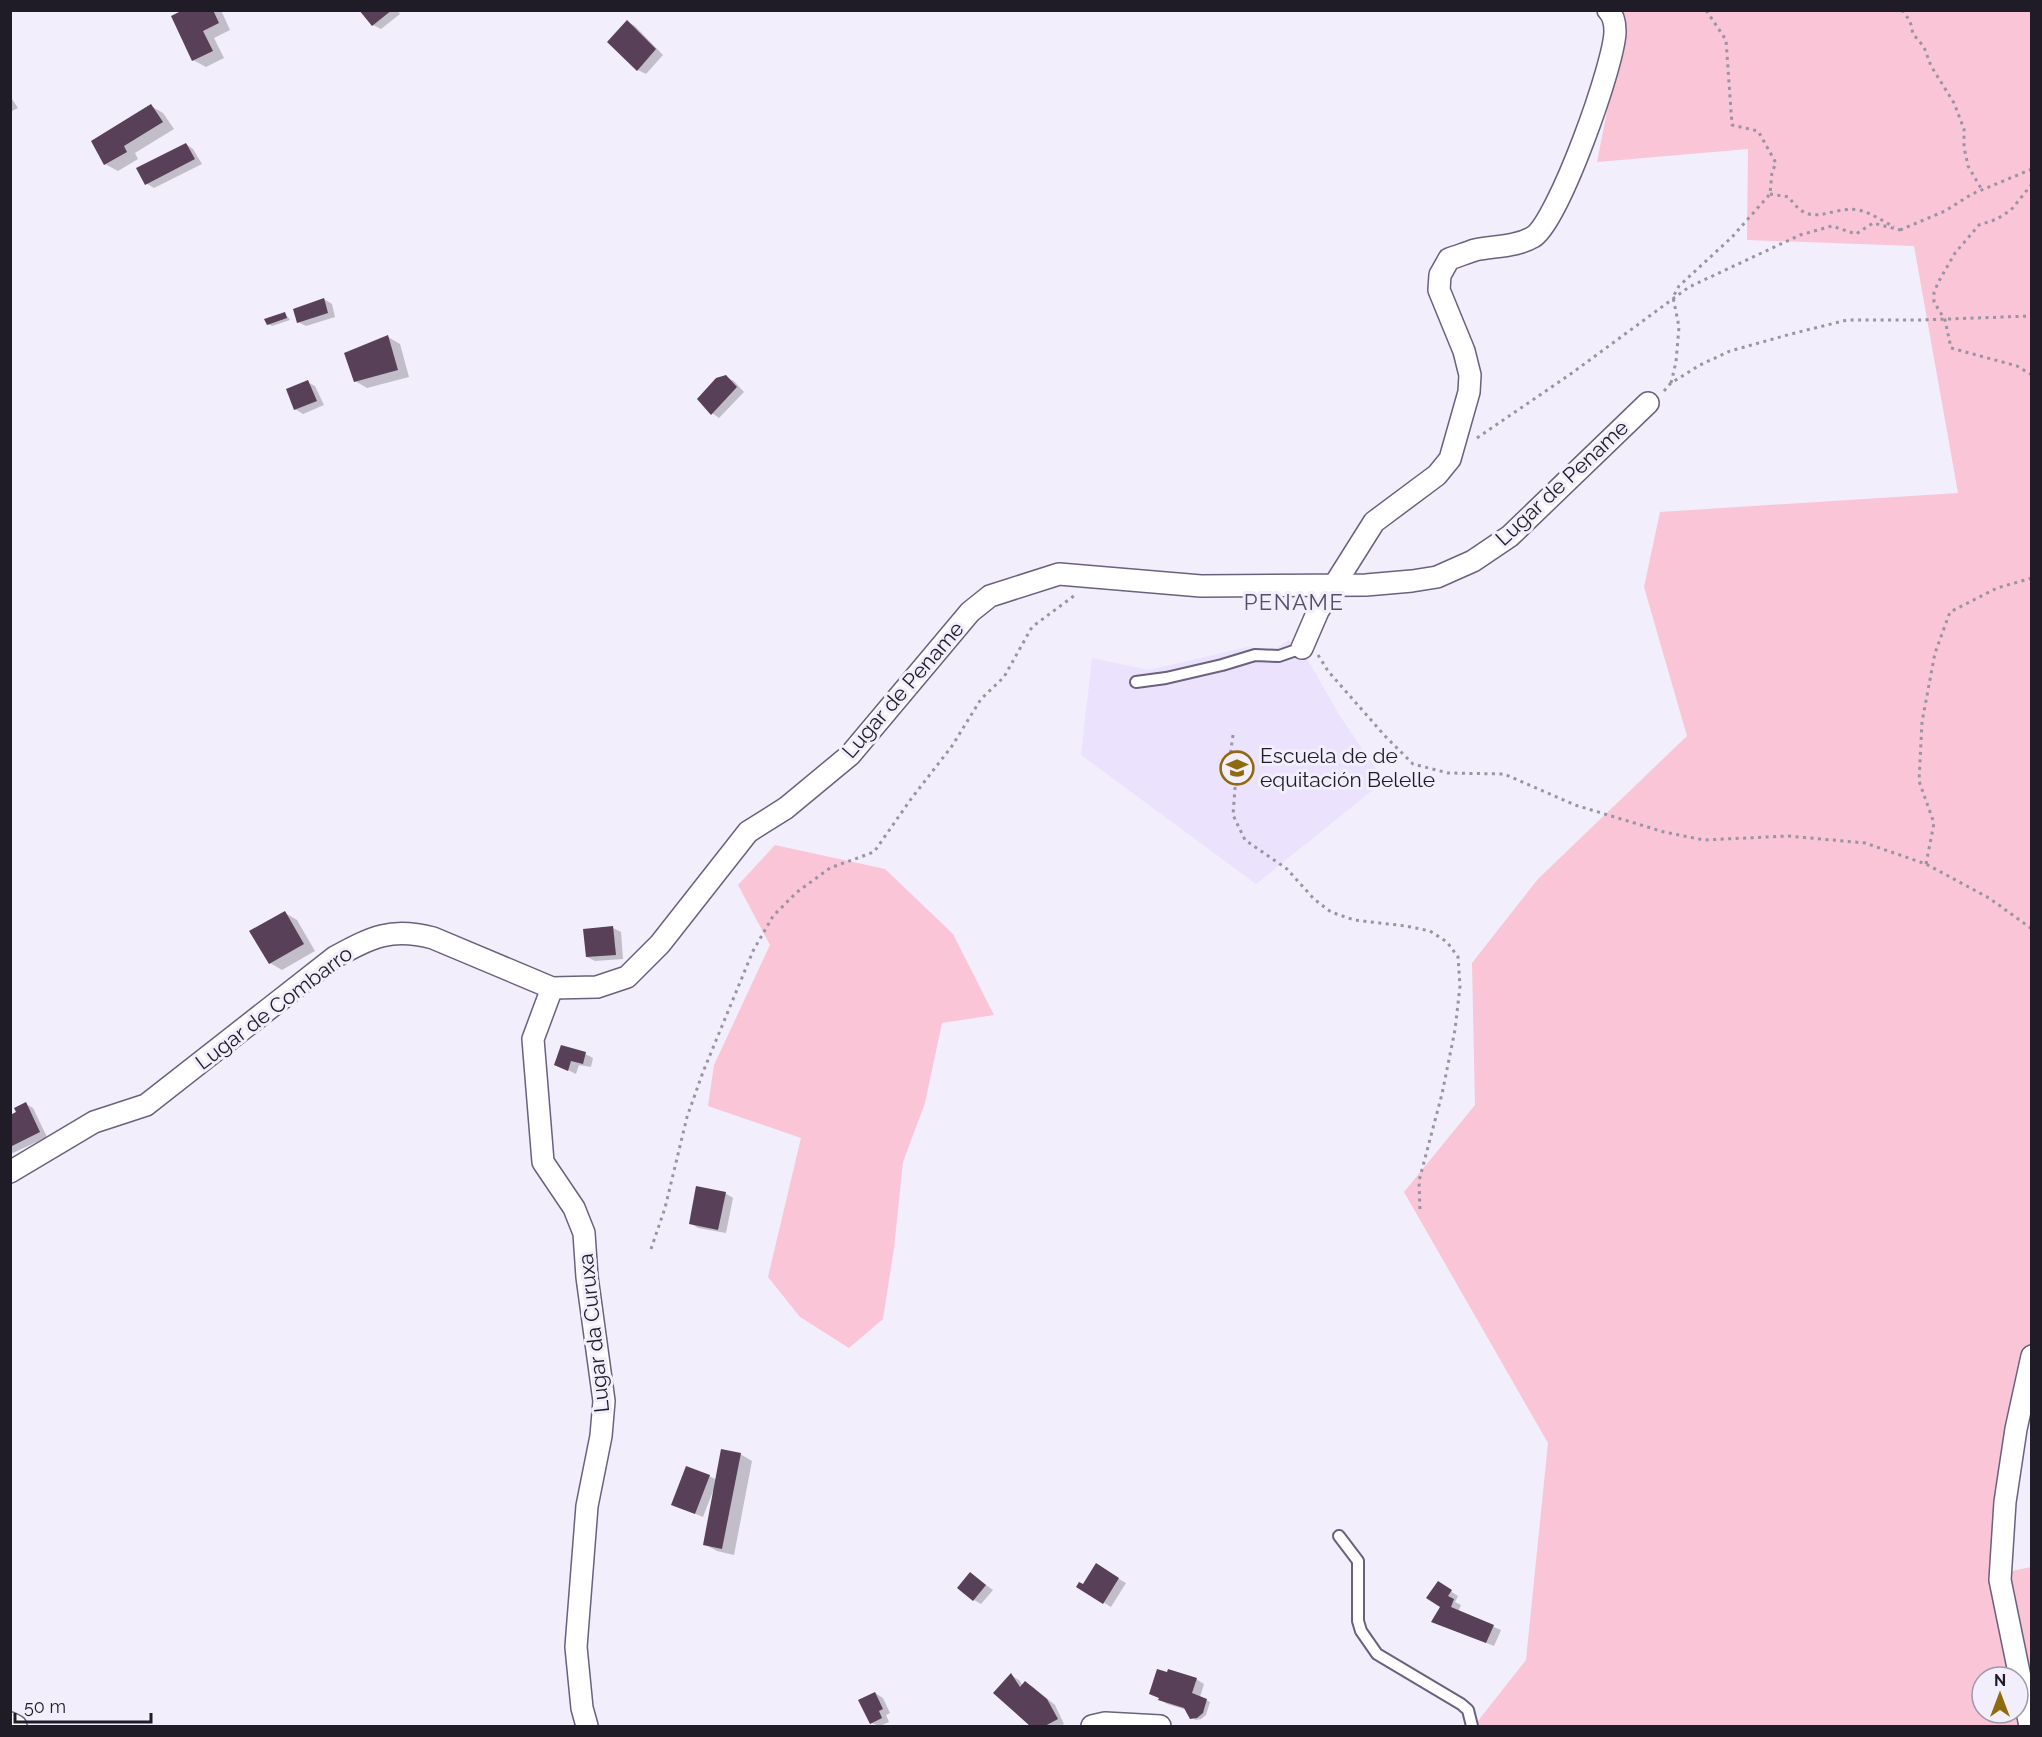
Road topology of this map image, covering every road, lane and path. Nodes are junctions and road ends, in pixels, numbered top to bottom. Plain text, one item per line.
1 (1608, 10) edge
2 (1706, 10) edge
3 (1902, 10) edge
4 (2031, 169) edge
5 (2031, 184) edge
6 (1982, 190) junction
7 (1770, 194) junction
8 (1900, 230) junction
9 (1673, 297) junction
10 (2031, 316) edge
11 (1945, 320) junction
12 (2031, 375) edge
13 (1671, 383) junction
14 (1648, 403) joint
15 (1476, 439) dead end
16 (2031, 578) edge
17 (1334, 586) junction
18 (1079, 592) dead end
19 (1305, 642) junction
20 (1136, 682) dead end
21 (1233, 735) dead end
22 (1926, 864) junction
23 (2031, 929) edge
24 (552, 988) junction
25 (10, 1172) edge
26 (1419, 1210) dead end
27 (651, 1249) dead end
28 (2031, 1356) edge
29 (1339, 1536) dead end
30 (10, 1723) edge
31 (16, 1726) edge
32 (587, 1726) edge
33 (1092, 1726) edge
34 (1160, 1726) edge
35 (1472, 1726) edge
36 (2030, 1726) edge

1 - 17 street
2 - 7 path
3 - 6 path
4 - 6 path
5 - 11 path
6 - 8 path
7 - 8 path
7 - 9 path
8 - 9 path
9 - 13 path
9 - 15 path
10 - 11 path
11 - 12 path
11 - 13 path
13 - 14 path
14 - 17 street, Lugar de Pename
16 - 22 path
17 - 19 street
17 - 24 street, Lugar de Pename
18 - 27 path
19 - 20 lane
19 - 22 path
21 - 26 path
22 - 23 path
24 - 25 street, Lugar de Combarro
24 - 32 street, Lugar da Curuxa
28 - 36 street
29 - 35 lane
30 - 31 street
33 - 34 street

